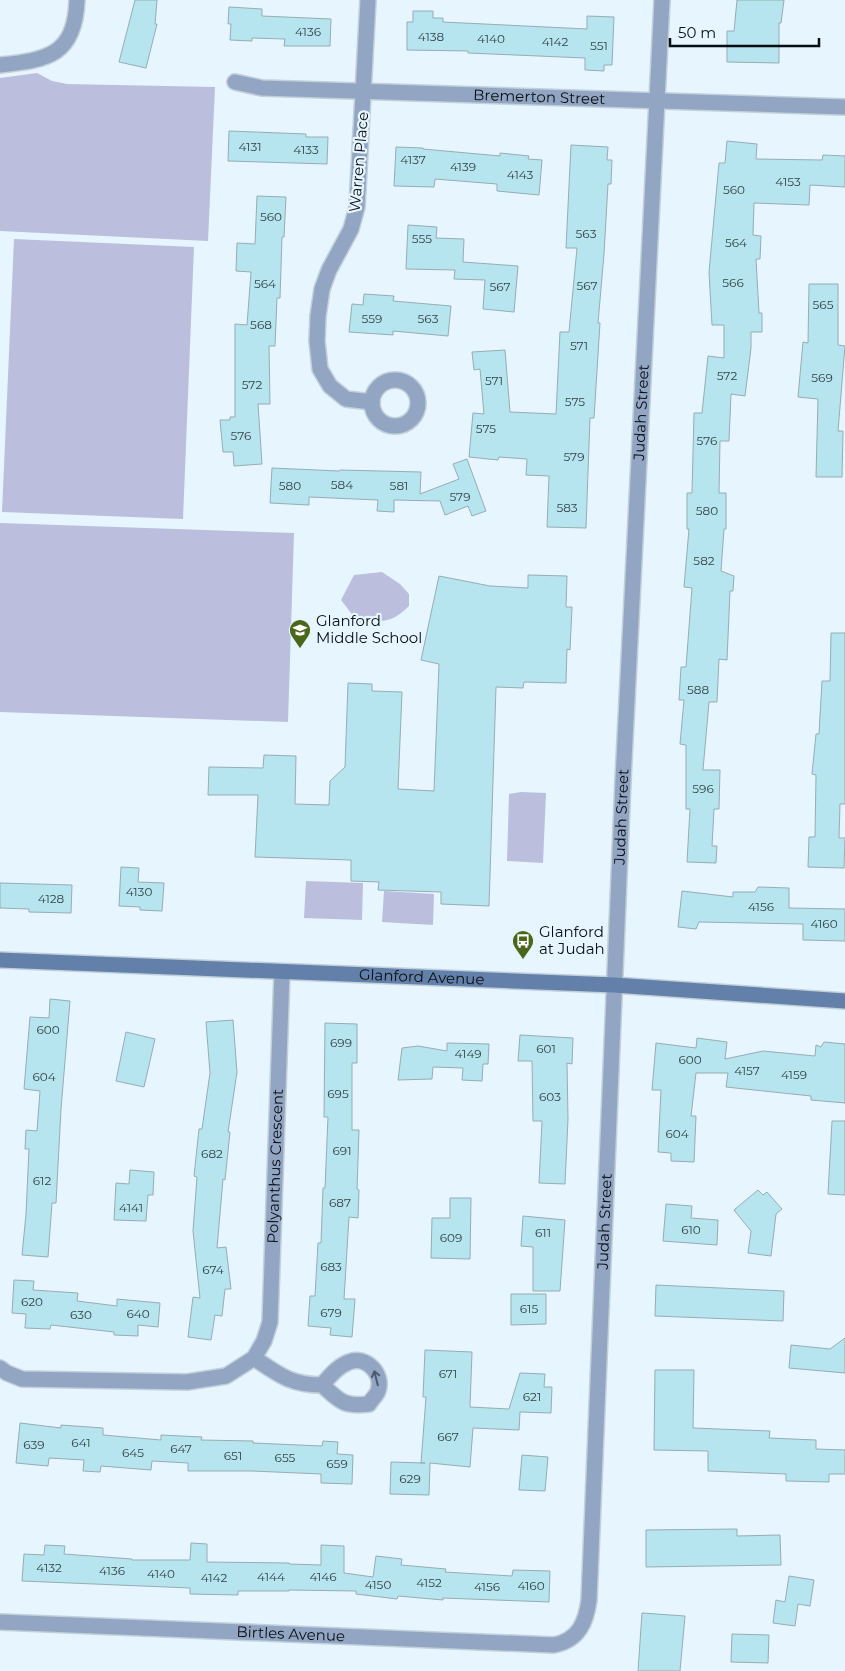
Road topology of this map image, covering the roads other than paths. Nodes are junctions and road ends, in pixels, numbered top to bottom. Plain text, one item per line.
1 (77, 0) edge
2 (368, 0) edge
3 (662, 0) edge
4 (0, 65) edge
5 (235, 82) dead end
6 (364, 91) junction
7 (657, 102) junction
8 (845, 107) edge
9 (372, 402) dead end
10 (0, 960) edge
11 (282, 972) junction
12 (614, 985) junction
13 (845, 1001) edge
14 (254, 1358) junction
15 (0, 1368) edge
16 (322, 1385) dead end
17 (0, 1622) edge
18 (578, 1631) joint

1 - 4 street
2 - 6 street, Warren Place
3 - 7 street, Judah Street
5 - 6 street, Bremerton Street
6 - 7 street, Bremerton Street
6 - 9 street, Warren Place
7 - 8 street, Bremerton Street
7 - 12 street, Judah Street
10 - 11 main road, Glanford Avenue
11 - 12 main road, Glanford Avenue
11 - 14 street, Polyanthus Crescent
12 - 13 main road, Glanford Avenue
12 - 18 street, Judah Street
14 - 15 street, Polyanthus Crescent
14 - 16 street
17 - 18 street, Birtles Avenue

